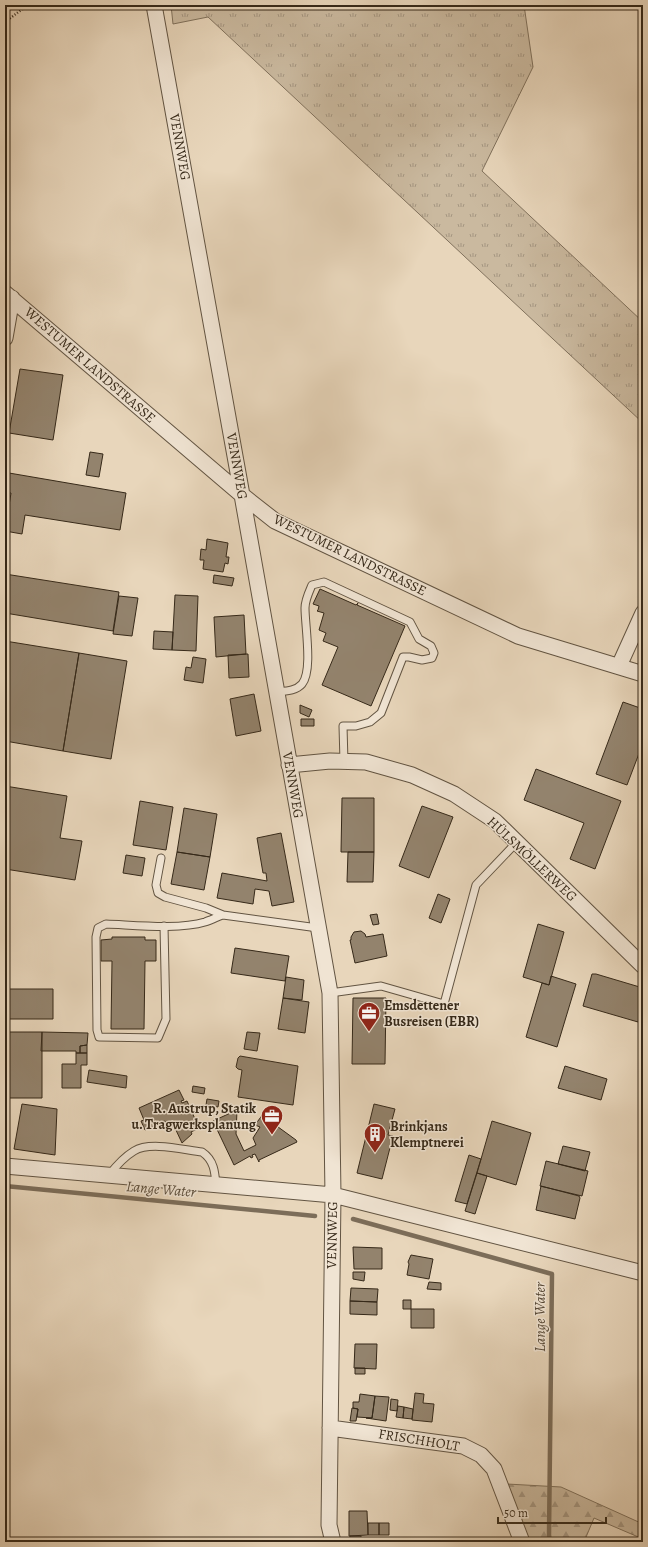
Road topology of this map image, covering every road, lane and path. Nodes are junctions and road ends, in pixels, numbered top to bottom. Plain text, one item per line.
1 (28, 5) edge
2 (154, 5) edge
3 (5, 22) edge
4 (8, 295) edge
5 (5, 338) edge
6 (242, 496) junction
7 (643, 613) edge
8 (619, 666) junction
9 (643, 674) edge
10 (276, 692) junction
11 (344, 762) junction
12 (289, 765) junction
13 (517, 842) junction
14 (161, 858) dead end
15 (223, 915) junction
16 (164, 926) junction
17 (318, 928) junction
18 (643, 966) edge
19 (330, 993) junction
20 (5, 1166) edge
21 (109, 1175) junction
22 (216, 1185) junction
23 (333, 1195) junction
24 (643, 1273) edge
25 (330, 1428) junction
26 (333, 1542) edge
27 (522, 1542) edge

1 - 3 path
2 - 6 street, VENNWEG
4 - 5 street
4 - 6 street, WESTUMER LANDSTRASSE
6 - 8 street, WESTUMER LANDSTRASSE
6 - 10 street, VENNWEG
7 - 8 street
8 - 9 street, WESTUMER LANDSTRASSE
10 - 11 lane
10 - 12 street, VENNWEG
11 - 12 street, HÜLSMÖLLERWEG
11 - 13 street, HÜLSMÖLLERWEG
12 - 17 street, VENNWEG
13 - 18 street, HÜLSMÖLLERWEG
13 - 19 lane
14 - 15 lane
15 - 16 lane
15 - 17 lane
16 - 16 lane
17 - 19 street, VENNWEG
19 - 23 street, VENNWEG
20 - 21 street
21 - 22 street
21 - 22 lane
22 - 23 street
23 - 24 street
23 - 25 street, VENNWEG
25 - 26 street, VENNWEG
25 - 27 street, FRISCHHOLT

